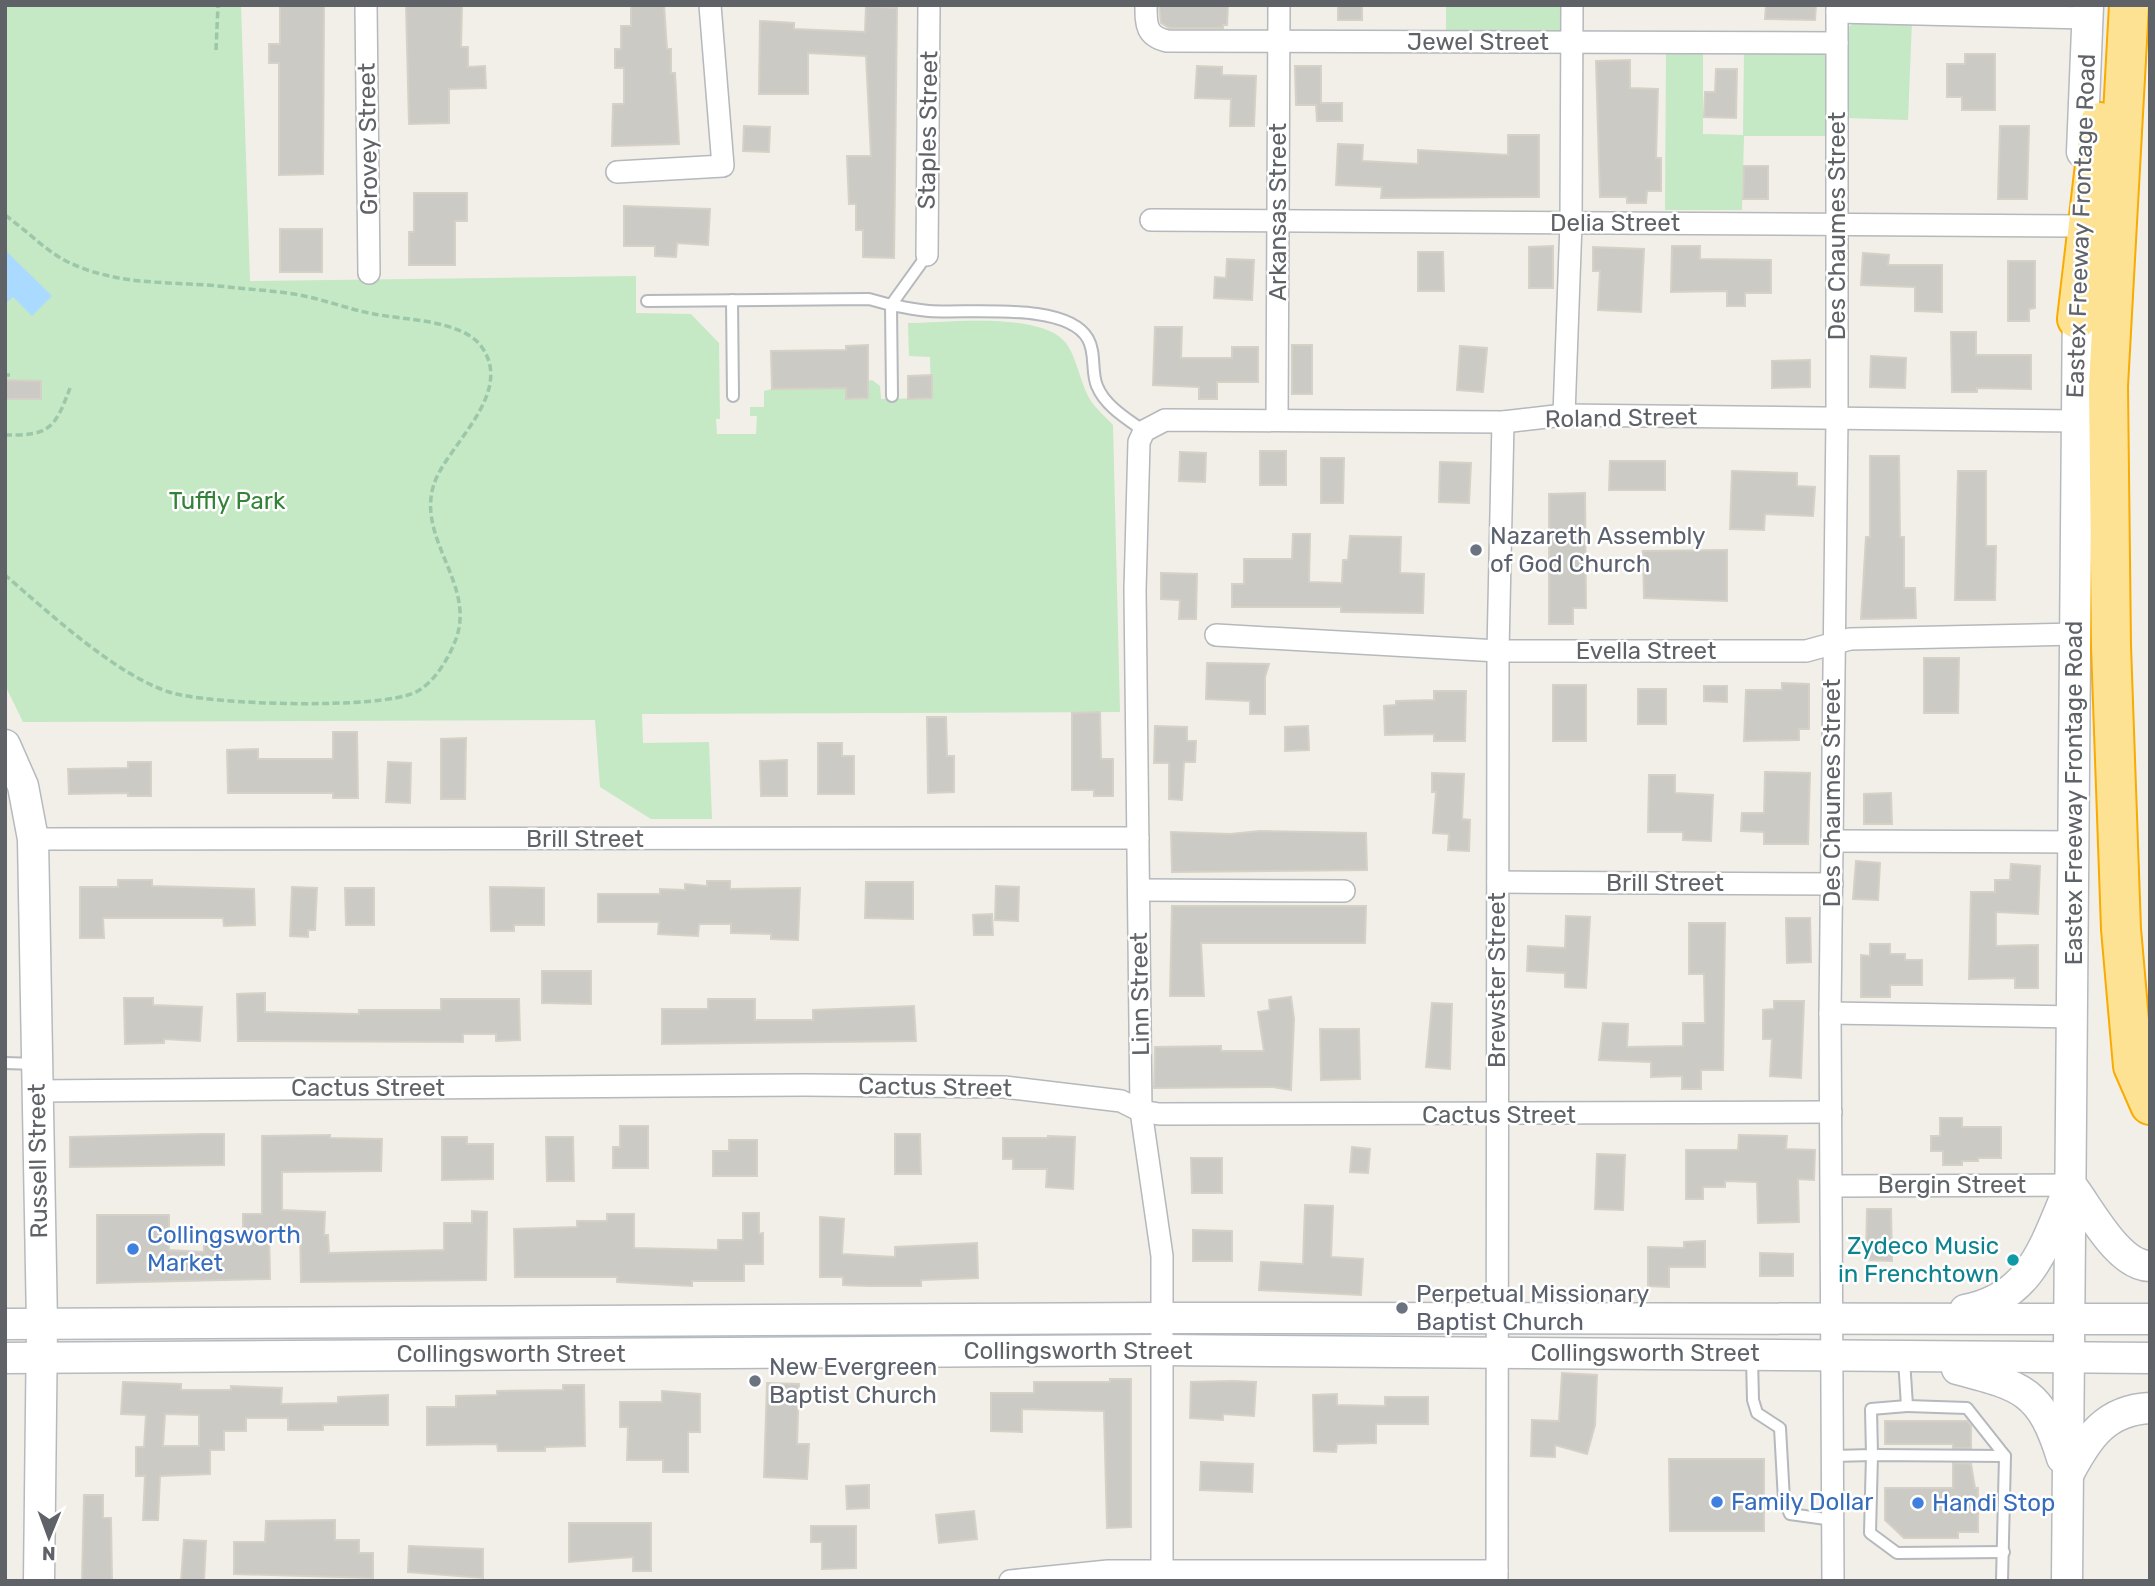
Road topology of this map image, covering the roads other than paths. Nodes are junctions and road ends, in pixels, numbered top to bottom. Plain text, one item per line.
1 (366, 5) edge
2 (709, 5) edge
3 (929, 5) edge
4 (1146, 5) edge
5 (1279, 5) edge
6 (1572, 5) edge
7 (2129, 5) edge
8 (1837, 8) edge
9 (2096, 9) edge
10 (1279, 41) junction
11 (1572, 43) junction
12 (1837, 43) junction
13 (617, 172) dead end
14 (1152, 220) dead end
15 (1279, 221) junction
16 (1571, 223) junction
17 (1838, 224) junction
18 (2080, 226) junction
19 (927, 255) joint
20 (369, 273) dead end
21 (732, 300) junction
22 (647, 301) dead end
23 (891, 305) junction
24 (2077, 319) junction
25 (733, 396) dead end
26 (892, 396) dead end
27 (1564, 415) junction
28 (1837, 418) junction
29 (1277, 419) junction
30 (2076, 421) junction
31 (1503, 422) junction
32 (1144, 431) junction
33 (2075, 634) junction
34 (1216, 635) dead end
35 (1832, 644) junction
36 (1498, 651) junction
37 (5, 745) edge
38 (1138, 838) junction
39 (33, 839) junction
40 (1833, 841) junction
41 (2074, 842) junction
42 (1498, 882) junction
43 (1832, 884) junction
44 (1139, 890) junction
45 (1344, 891) dead end
46 (1830, 1013) junction
47 (2074, 1017) junction
48 (5, 1063) edge
49 (36, 1077) junction
50 (2150, 1105) edge
51 (1141, 1111) junction
52 (1831, 1112) junction
53 (1496, 1115) junction
54 (2071, 1185) junction
55 (1833, 1186) junction
56 (2150, 1266) edge
57 (1161, 1318) junction
58 (1923, 1318) junction
59 (2070, 1318) junction
60 (1499, 1319) junction
61 (2150, 1319) edge
62 (1831, 1321) junction
63 (5, 1324) edge
64 (42, 1324) junction
65 (1161, 1350) junction
66 (1499, 1352) junction
67 (1752, 1353) junction
68 (1831, 1355) junction
69 (1904, 1356) junction
70 (5, 1358) edge
71 (41, 1358) junction
72 (2069, 1358) junction
73 (2150, 1358) edge
74 (1907, 1406) junction
75 (2150, 1408) edge
76 (1833, 1455) junction
77 (1872, 1455) junction
78 (2005, 1456) junction
79 (2068, 1475) junction
80 (1833, 1520) junction
81 (2004, 1552) junction
82 (1354, 1576) edge
83 (1497, 1576) edge
84 (1162, 1577) edge
85 (39, 1581) edge
86 (1010, 1581) edge
87 (1833, 1581) edge
88 (2002, 1581) edge
89 (2067, 1581) edge

1 - 20 street, Grovey Street
2 - 13 street
3 - 19 street, Staples Street
4 - 10 street, Jewel Street
5 - 10 street, Arkansas Street
6 - 11 street
7 - 50 highway
8 - 9 street
8 - 12 street, Des Chaumes Street
9 - 18 main road, Eastex Freeway Frontage Road
9 - 24 highway
10 - 11 street, Jewel Street
10 - 15 street, Arkansas Street
11 - 12 street, Jewel Street
11 - 16 street
12 - 17 street, Des Chaumes Street
14 - 15 street, Delia Street
15 - 16 street, Delia Street
15 - 29 street, Arkansas Street
16 - 17 street, Delia Street
16 - 27 street
17 - 18 street, Delia Street
17 - 28 street, Des Chaumes Street
18 - 24 main road, Eastex Freeway Frontage Road
19 - 23 lane
21 - 22 lane
21 - 23 lane
21 - 25 lane
23 - 26 lane
23 - 32 lane
24 - 30 main road, Eastex Freeway Frontage Road
27 - 28 street, Roland Street
27 - 31 street, Roland Street
28 - 30 street, Roland Street
28 - 35 street, Des Chaumes Street
29 - 31 street, Roland Street
29 - 32 street, Roland Street
30 - 33 main road, Eastex Freeway Frontage Road
31 - 36 street, Brewster Street
32 - 38 street, Linn Street
33 - 35 street, Evella Street
33 - 41 main road, Eastex Freeway Frontage Road
34 - 36 street, Evella Street
35 - 36 street, Evella Street
35 - 40 street, Des Chaumes Street
36 - 42 street, Brewster Street
37 - 39 main road, Russell Street
38 - 39 street, Brill Street
38 - 44 street, Linn Street
39 - 49 main road, Russell Street
40 - 41 street
40 - 43 street, Des Chaumes Street
41 - 47 main road, Eastex Freeway Frontage Road
42 - 43 street, Brill Street
42 - 53 street, Brewster Street
43 - 46 street, Des Chaumes Street
44 - 45 street
44 - 51 street, Linn Street
46 - 47 street
46 - 52 street, Des Chaumes Street
47 - 54 main road, Eastex Freeway Frontage Road
48 - 49 lane
49 - 51 street, Cactus Street
49 - 64 main road, Russell Street
51 - 53 street, Cactus Street
51 - 57 street, Linn Street
52 - 53 street, Cactus Street
52 - 55 street, Des Chaumes Street
53 - 60 street, Brewster Street
54 - 55 street, Bergin Street
54 - 56 main road
54 - 58 main road
54 - 59 main road, Eastex Freeway Frontage Road
55 - 62 street, Des Chaumes Street
57 - 60 main road, Collingsworth Street
57 - 64 main road, Collingsworth Street
57 - 65 street, Linn Street
58 - 59 main road, Collingsworth Street
58 - 62 main road, Collingsworth Street
59 - 61 main road, Collingsworth Street
59 - 72 main road, Eastex Freeway Frontage Road
60 - 62 main road, Collingsworth Street
60 - 66 street, Brewster Street
62 - 68 street, Des Chaumes Street
63 - 64 main road, Collingsworth Street
64 - 71 main road, Russell Street
65 - 66 main road, Collingsworth Street
65 - 71 main road, Collingsworth Street
65 - 84 street, Linn Street
66 - 67 main road, Collingsworth Street
66 - 83 street, Brewster Street
67 - 68 main road, Collingsworth Street
67 - 80 lane
68 - 69 main road, Collingsworth Street
68 - 76 street, Des Chaumes Street
69 - 72 main road, Collingsworth Street
69 - 74 lane
69 - 79 main road
70 - 71 main road, Collingsworth Street
71 - 85 main road, Russell Street
72 - 73 main road, Collingsworth Street
72 - 79 main road, Eastex Freeway Frontage Road
74 - 77 lane
74 - 78 lane
75 - 79 main road
76 - 77 lane
76 - 80 street, Des Chaumes Street
77 - 78 lane
77 - 81 lane
78 - 81 lane
79 - 89 main road, Eastex Freeway Frontage Road
80 - 87 street, Des Chaumes Street
81 - 88 lane
82 - 83 street
82 - 84 street
84 - 86 street

